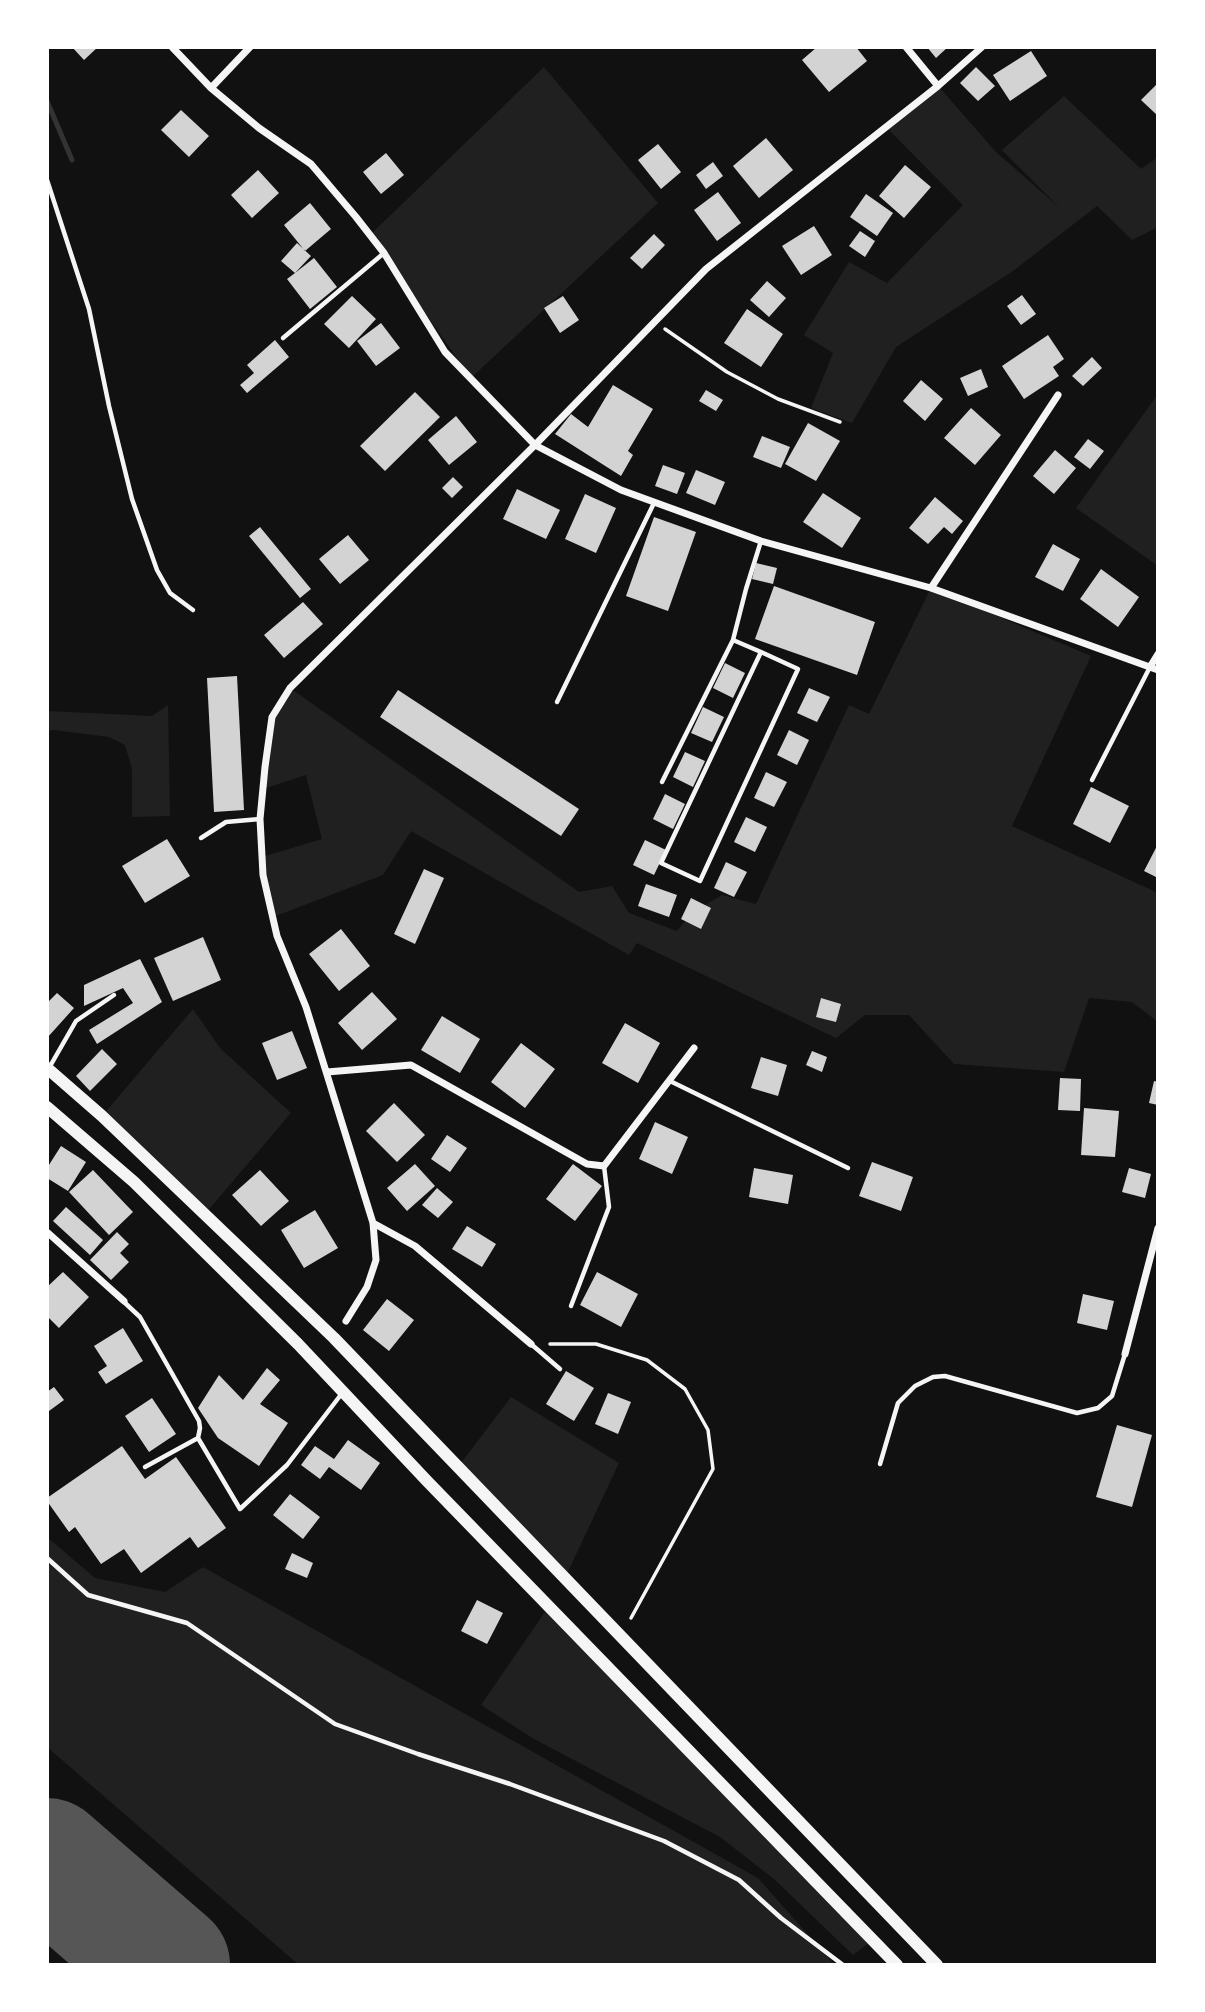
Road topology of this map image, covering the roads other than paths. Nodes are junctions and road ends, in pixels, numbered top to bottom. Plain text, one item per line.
1 (172, 47) edge
2 (250, 47) edge
3 (906, 47) edge
4 (982, 47) edge
5 (938, 86) junction
6 (211, 88) junction
7 (47, 180) edge
8 (384, 253) junction
9 (283, 338) dead end
10 (1058, 395) dead end
11 (535, 446) junction
12 (654, 502) junction
13 (761, 541) junction
14 (931, 588) junction
15 (193, 610) dead end
16 (733, 640) junction
17 (761, 652) junction
18 (1158, 654) edge
19 (1154, 668) edge
20 (556, 702) dead end
21 (1092, 780) dead end
22 (662, 782) dead end
23 (260, 819) junction
24 (201, 838) dead end
25 (114, 995) dead end
26 (694, 1048) dead end
27 (48, 1068) edge
28 (327, 1072) junction
29 (670, 1081) junction
30 (47, 1107) edge
31 (604, 1167) junction
32 (848, 1168) dead end
33 (373, 1223) junction
34 (1158, 1228) edge
35 (47, 1232) edge
36 (124, 1301) joint
37 (571, 1306) dead end
38 (346, 1321) dead end
39 (531, 1345) joint
40 (1125, 1353) joint
41 (560, 1369) dead end
42 (344, 1391) junction
43 (198, 1438) junction
44 (880, 1464) dead end
45 (145, 1466) dead end
46 (47, 1558) edge
47 (843, 1965) edge
48 (897, 1965) edge
49 (937, 1965) edge

1 - 6 street
2 - 6 street
3 - 5 street
4 - 5 street
5 - 11 street
6 - 8 street
7 - 15 lane
8 - 9 lane
8 - 11 street
10 - 14 street
11 - 12 street
11 - 23 street
12 - 13 street
12 - 20 lane
13 - 14 street
13 - 16 lane
14 - 19 street
16 - 17 lane
16 - 22 lane
17 - 17 lane
18 - 19 street
19 - 21 lane
23 - 24 lane
23 - 28 street
25 - 27 lane
26 - 29 street
27 - 49 main road
28 - 31 street
28 - 33 street
29 - 31 street
29 - 32 lane
30 - 42 main road
31 - 37 lane
33 - 38 street
33 - 39 street
34 - 40 street
35 - 36 street
36 - 43 lane
39 - 41 lane
40 - 44 lane
42 - 43 lane
42 - 48 main road
43 - 45 lane
46 - 47 lane

